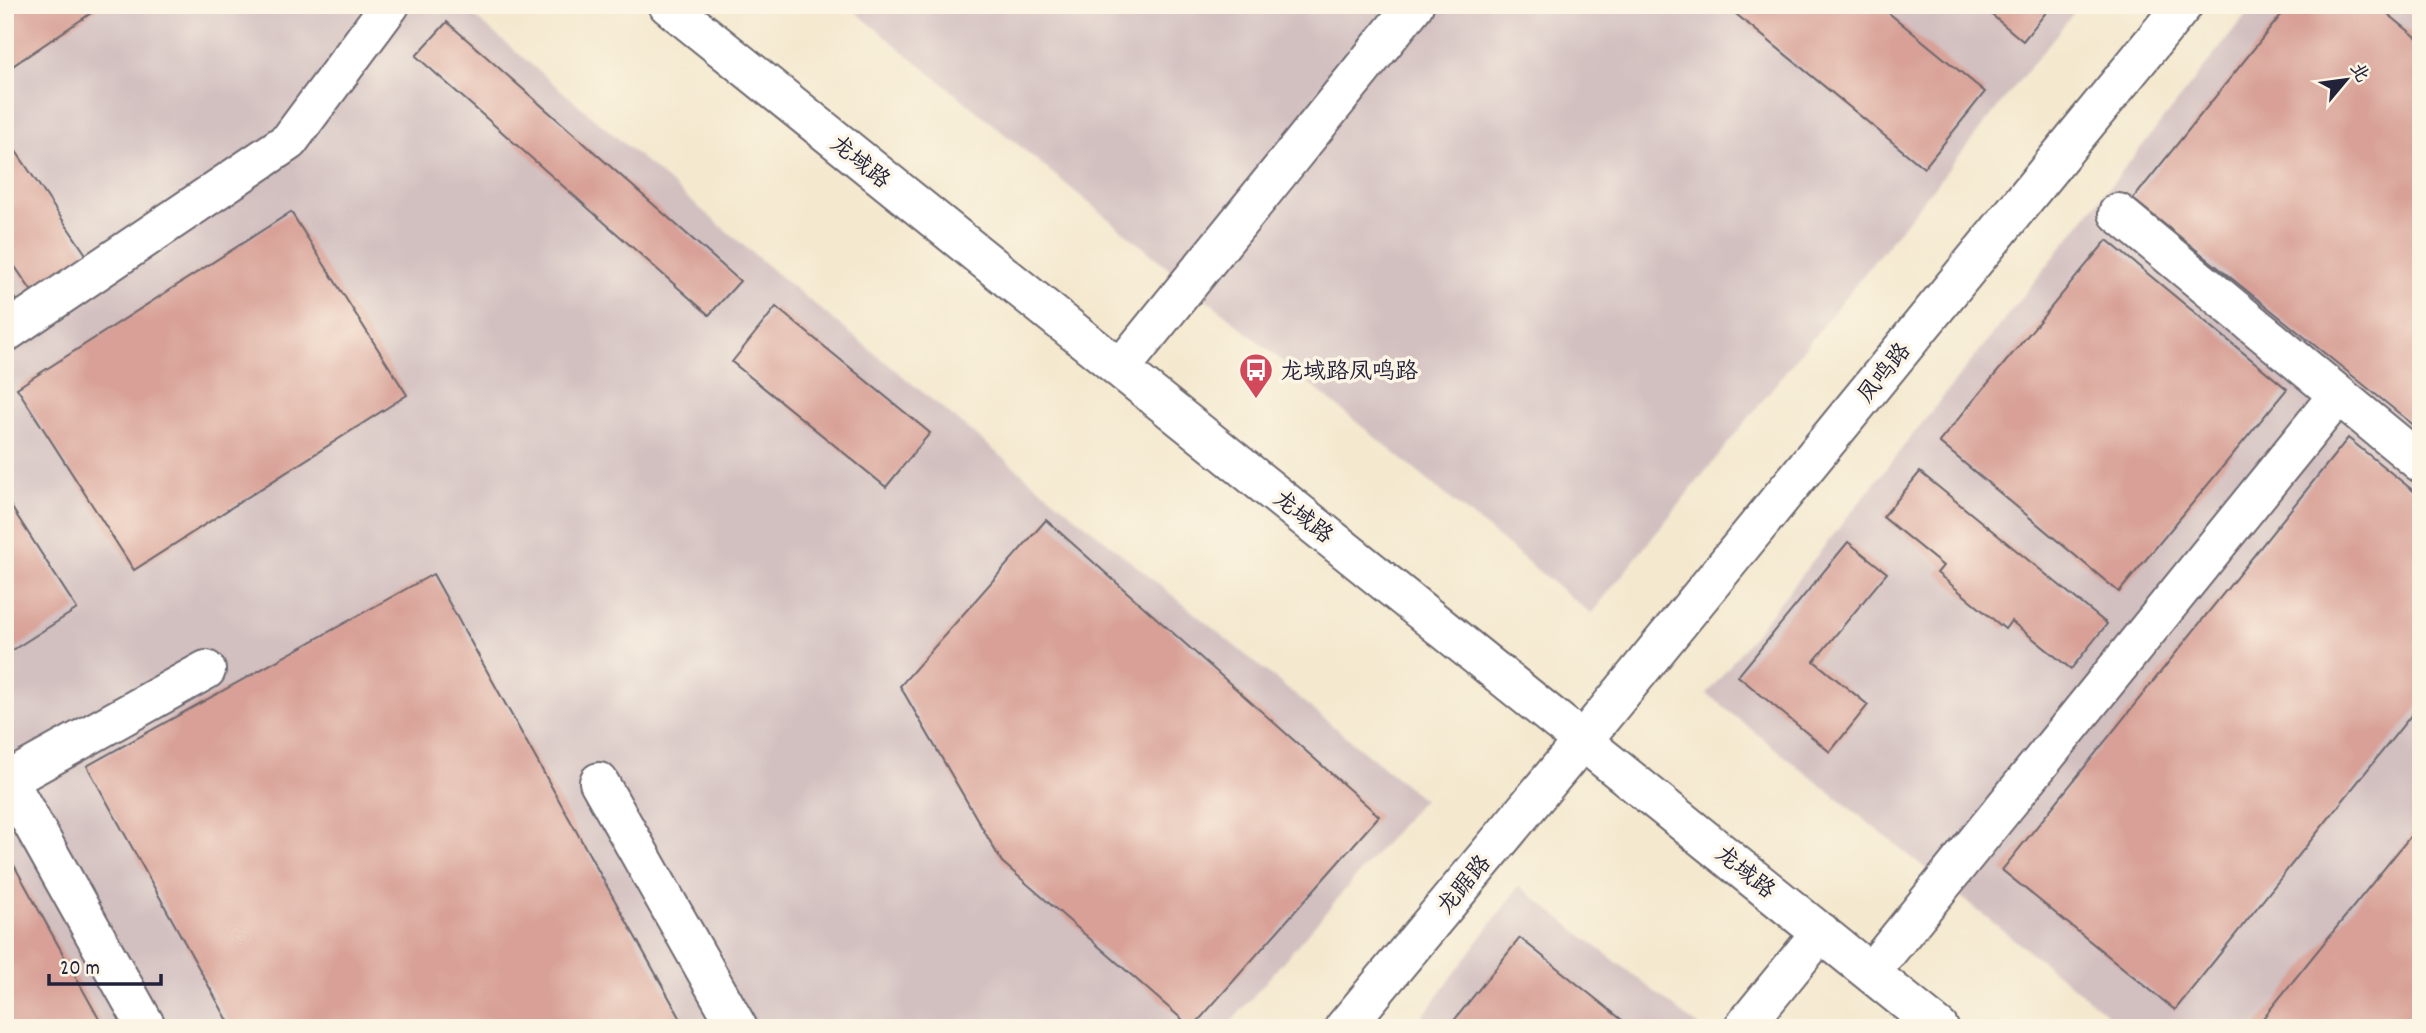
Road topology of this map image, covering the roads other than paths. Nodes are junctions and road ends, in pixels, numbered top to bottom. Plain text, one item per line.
1 (390, 5) edge
2 (668, 5) edge
3 (1414, 5) edge
4 (2183, 5) edge
5 (2118, 214) dead end
6 (5, 333) edge
7 (1120, 369) junction
8 (2338, 395) junction
9 (2421, 463) edge
10 (206, 670) dead end
11 (1583, 740) junction
12 (6, 781) edge
13 (599, 782) dead end
14 (1821, 932) junction
15 (1871, 972) junction
16 (147, 1028) edge
17 (738, 1028) edge
18 (1344, 1028) edge
19 (1743, 1028) edge
20 (1939, 1028) edge

1 - 6 street
2 - 7 street, 龙域路
3 - 7 street
4 - 11 street, 凤鸣路
5 - 8 street
7 - 11 street, 龙域路
8 - 9 street
8 - 15 street
10 - 12 street
11 - 14 street, 龙域路
11 - 18 street, 龙踞路
12 - 16 street
13 - 17 street
14 - 15 street, 龙域路
14 - 19 street
15 - 20 street, 龙域路

